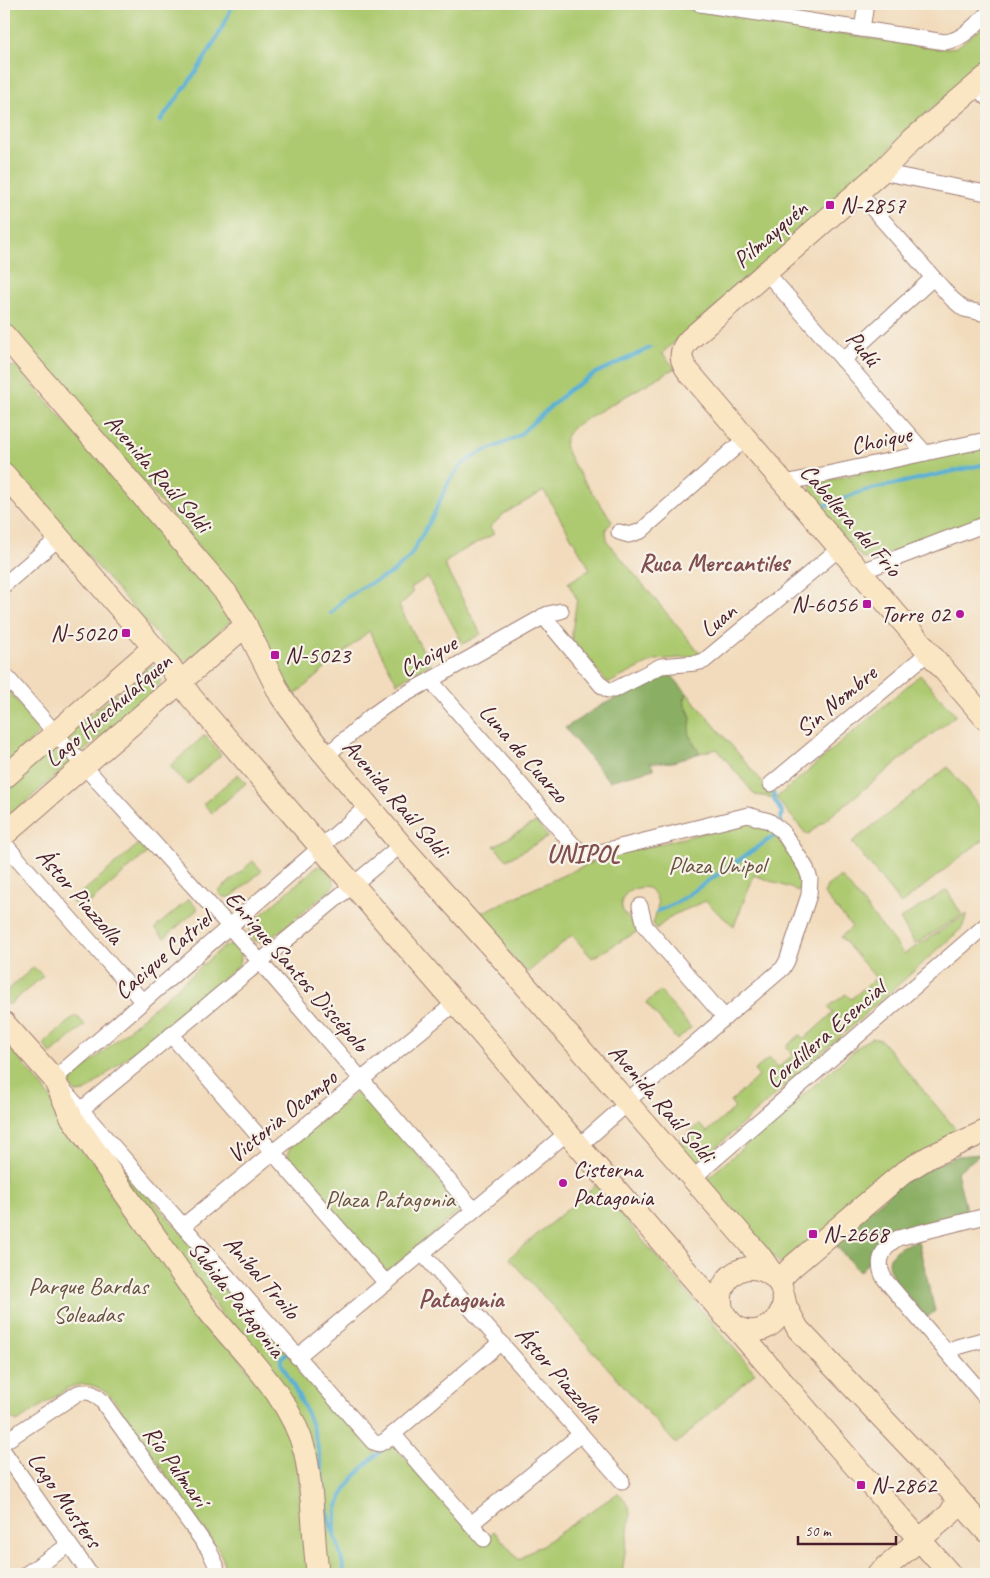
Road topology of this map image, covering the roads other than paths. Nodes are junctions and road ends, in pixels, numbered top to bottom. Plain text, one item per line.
1 (700, 4) edge
2 (866, 4) edge
3 (986, 15) edge
4 (862, 29) junction
5 (983, 87) edge
6 (881, 172) junction
7 (858, 192) junction
8 (986, 193) edge
9 (766, 272) junction
10 (934, 278) junction
11 (986, 314) edge
12 (7, 347) edge
13 (680, 354) joint
14 (843, 360) junction
15 (746, 438) junction
16 (986, 440) edge
17 (925, 453) junction
18 (4, 474) edge
19 (785, 484) junction
20 (986, 524) edge
21 (619, 532) dead end
22 (59, 538) junction
23 (840, 548) junction
24 (860, 572) junction
25 (4, 585) edge
26 (561, 611) dead end
27 (543, 616) junction
28 (246, 625) junction
29 (153, 648) junction
30 (929, 652) junction
31 (4, 674) edge
32 (431, 681) junction
33 (180, 682) junction
34 (986, 719) edge
35 (55, 733) junction
36 (326, 756) junction
37 (83, 765) junction
38 (4, 778) edge
39 (771, 784) dead end
40 (368, 806) junction
41 (4, 835) edge
42 (4, 843) edge
43 (401, 845) junction
44 (321, 848) junction
45 (354, 886) junction
46 (640, 906) dead end
47 (986, 925) edge
48 (230, 926) junction
49 (260, 962) junction
50 (143, 1002) junction
51 (455, 1003) junction
52 (725, 1018) junction
53 (4, 1023) edge
54 (172, 1035) junction
55 (54, 1079) junction
56 (361, 1080) junction
57 (627, 1102) junction
58 (82, 1109) junction
59 (986, 1131) edge
60 (573, 1140) junction
61 (272, 1153) junction
62 (693, 1178) junction
63 (474, 1210) junction
64 (986, 1216) edge
65 (183, 1226) junction
66 (422, 1253) junction
67 (386, 1283) junction
68 (779, 1286) junction
69 (727, 1319) junction
70 (986, 1340) edge
71 (501, 1342) junction
72 (947, 1352) junction
73 (297, 1357) junction
74 (986, 1398) edge
75 (393, 1434) junction
76 (581, 1434) junction
77 (4, 1442) edge
78 (4, 1452) edge
79 (622, 1480) dead end
80 (956, 1496) junction
81 (471, 1524) junction
82 (986, 1531) edge
83 (484, 1539) dead end
84 (919, 1541) junction
85 (69, 1545) junction
86 (26, 1574) edge
87 (90, 1574) edge
88 (217, 1574) edge
89 (318, 1574) edge
90 (878, 1574) edge
91 (950, 1574) edge

1 - 4 street
2 - 4 street
3 - 4 street
5 - 6 main road, Pilmayquén
6 - 7 main road, Pilmayquén
6 - 8 street
7 - 9 main road, Pilmayquén
7 - 10 street
9 - 13 main road, Pilmayquén
9 - 14 street, Pudú
10 - 11 street
10 - 14 street
12 - 28 main road, Avenida Raúl Soldi
13 - 15 main road, Cabellera del Frío
14 - 17 street, Pudú
15 - 19 main road, Cabellera del Frío
15 - 21 street
16 - 17 street, Choique
17 - 19 street, Choique
18 - 22 main road
19 - 23 main road, Cabellera del Frío
20 - 24 street
22 - 25 street
22 - 29 main road
23 - 24 main road, Cabellera del Frío
23 - 27 street, Luan
24 - 30 main road, Cabellera del Frío
26 - 27 street, Choique
27 - 32 street, Choique
28 - 33 main road, Lago Huechulafquen
28 - 36 main road, Avenida Raúl Soldi
29 - 33 main road
29 - 35 main road, Lago Huechulafquen
30 - 34 main road, Cabellera del Frío
30 - 39 street, Sin Nombre
31 - 35 street
32 - 36 street, Choique
32 - 52 street, Luna de Cuarzo
33 - 37 main road, Lago Huechulafquen
33 - 44 main road
35 - 37 street, Enrique Santos Discépolo
35 - 38 main road, Lago Huechulafquen
36 - 40 main road, Avenida Raúl Soldi
37 - 41 main road, Lago Huechulafquen
37 - 48 street, Enrique Santos Discépolo
40 - 43 main road, Avenida Raúl Soldi
40 - 44 street, Cacique Catriel
42 - 50 street, Ástor Piazzolla
43 - 45 street
43 - 57 main road, Avenida Raúl Soldi
44 - 45 main road
44 - 48 street, Cacique Catriel
45 - 49 street
45 - 51 main road
46 - 52 street
47 - 62 street, Cordillera Esencial
48 - 49 street, Enrique Santos Discépolo
48 - 50 street, Cacique Catriel
49 - 54 street
49 - 56 street, Enrique Santos Discépolo
50 - 55 street, Cacique Catriel
51 - 56 street, Victoria Ocampo
51 - 60 main road
52 - 57 street
53 - 55 main road, Aníbal Troilo
54 - 58 street
54 - 61 street
55 - 58 street, Aníbal Troilo
55 - 89 main road, Subida Patagonia
56 - 61 street, Victoria Ocampo
56 - 63 street, Enrique Santos Discépolo
57 - 60 street
57 - 62 main road, Avenida Raúl Soldi
58 - 65 street, Aníbal Troilo
59 - 68 main road
60 - 63 street
60 - 69 main road
61 - 65 street, Victoria Ocampo
61 - 67 street
62 - 68 main road, Avenida Raúl Soldi
63 - 66 street
64 - 72 street
65 - 73 street, Aníbal Troilo
66 - 67 street
66 - 71 street, Ástor Piazzolla
67 - 73 street
68 - 69 main road
68 - 69 main road
68 - 80 main road, Avenida Raúl Soldi
69 - 84 main road
70 - 72 street
71 - 75 street
71 - 76 street, Ástor Piazzolla
72 - 74 street
73 - 75 street, Aníbal Troilo
75 - 81 street
76 - 79 street, Ástor Piazzolla
76 - 81 street
77 - 88 street, Río Pulmarí
78 - 85 street, Lago Musters
80 - 82 main road, Avenida Raúl Soldi
80 - 84 main road
81 - 83 street
84 - 90 main road
84 - 91 main road
85 - 86 street
85 - 87 street, Lago Musters

